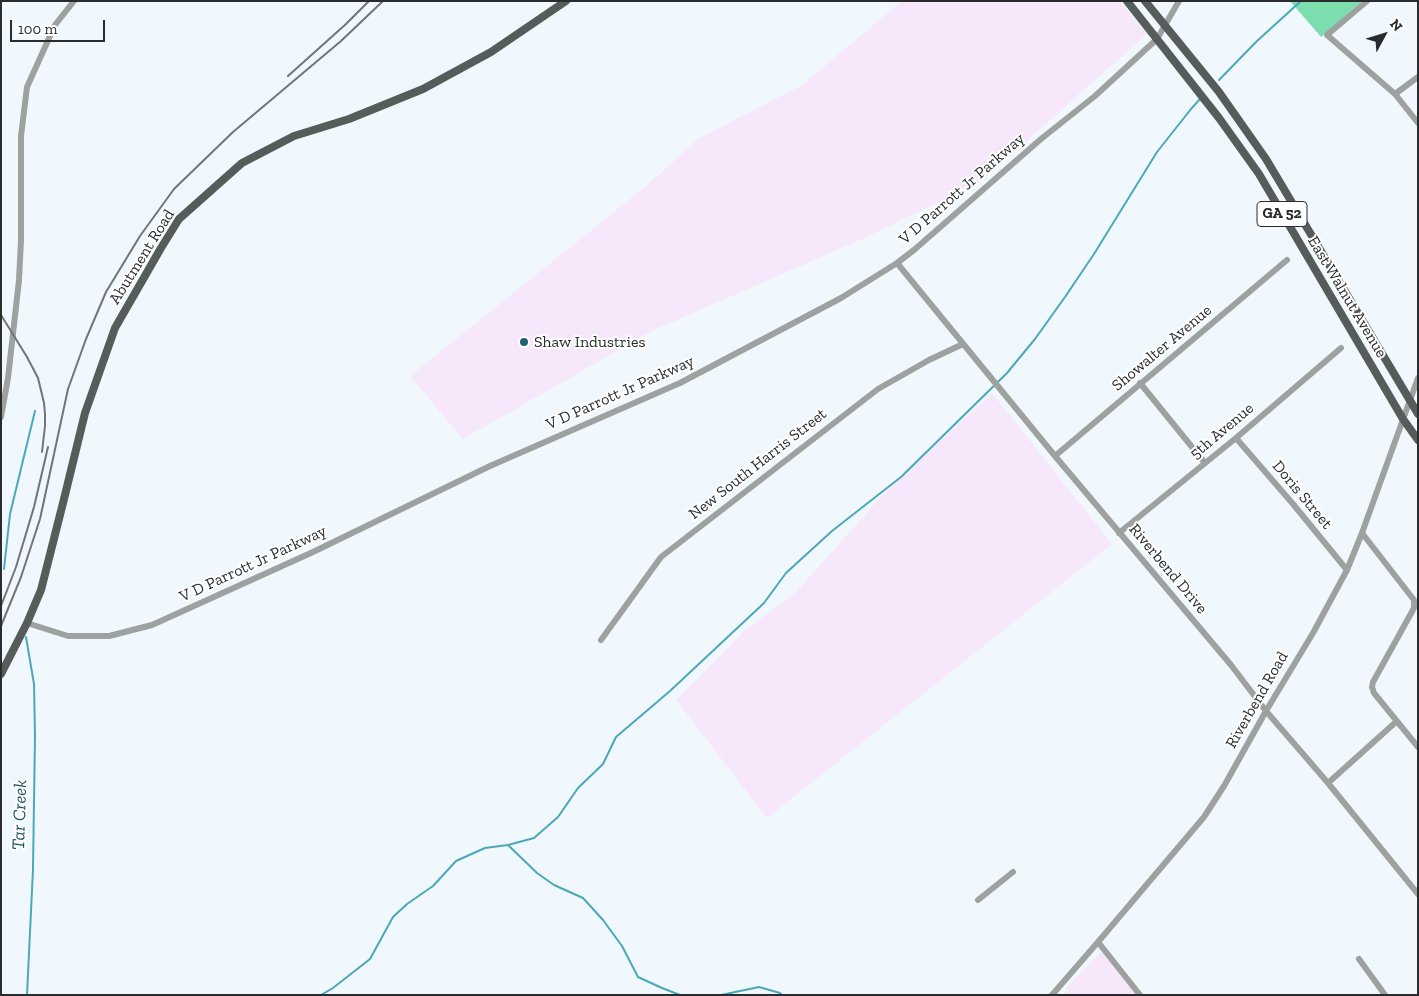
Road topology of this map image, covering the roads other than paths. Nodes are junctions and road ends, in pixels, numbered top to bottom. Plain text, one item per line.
1 (74, 1) edge
2 (566, 1) edge
3 (1127, 1) edge
4 (1145, 1) edge
5 (1179, 1) edge
6 (1367, 1) edge
7 (1165, 26) junction
8 (1157, 39) junction
9 (1418, 77) edge
10 (1395, 94) junction
11 (1418, 123) edge
12 (1287, 260) dead end
13 (897, 263) junction
14 (963, 344) junction
15 (1341, 348) dead end
16 (1418, 378) edge
17 (1140, 384) junction
18 (1409, 401) junction
19 (1418, 414) edge
20 (1, 417) edge
21 (1403, 419) junction
22 (1236, 438) junction
23 (1418, 440) edge
24 (1055, 456) junction
25 (1205, 463) junction
26 (1119, 533) junction
27 (1362, 533) junction
28 (1346, 570) junction
29 (27, 623) junction
30 (601, 640) dead end
31 (1, 674) edge
32 (1266, 711) junction
33 (1396, 721) junction
34 (1418, 747) edge
35 (1328, 783) junction
36 (1014, 872) dead end
37 (1418, 894) edge
38 (978, 900) dead end
39 (1098, 942) junction
40 (1359, 959) dead end
41 (1052, 995) edge
42 (1140, 995) edge
43 (1385, 995) edge

1 - 20 street
2 - 29 main road, Abutment Road
3 - 8 main road, East Walnut Avenue / GA 52
4 - 7 main road, East Walnut Avenue / GA 52
5 - 7 street, V D Parrott Jr Parkway
6 - 10 street
7 - 8 street, V D Parrott Jr Parkway
7 - 18 main road, East Walnut Avenue / GA 52
8 - 13 street, V D Parrott Jr Parkway
8 - 21 main road, East Walnut Avenue / GA 52
9 - 10 street
10 - 11 street
12 - 17 street, Showalter Avenue
13 - 14 street, Riverbend Drive
13 - 29 street, V D Parrott Jr Parkway
14 - 24 street, Riverbend Drive
14 - 30 street, New South Harris Street
15 - 22 street, 5th Avenue
16 - 18 street, Riverbend Road
17 - 24 street, Showalter Avenue
17 - 25 street
18 - 19 main road, East Walnut Avenue / GA 52
18 - 21 street, Riverbend Road
21 - 23 main road, East Walnut Avenue / GA 52
21 - 27 street, Riverbend Road
22 - 25 street, 5th Avenue
22 - 28 street, Doris Street
24 - 26 street, Riverbend Drive
25 - 26 street, 5th Avenue
26 - 32 street, Riverbend Drive
27 - 28 street, Riverbend Road
27 - 33 street
28 - 32 street, Riverbend Road
29 - 31 main road, Abutment Road
32 - 35 street, Riverbend Drive
32 - 39 street, Riverbend Road
33 - 34 street
33 - 35 street
35 - 37 street, Riverbend Drive
36 - 38 street
39 - 41 street, Riverbend Road
39 - 42 street
40 - 43 street

